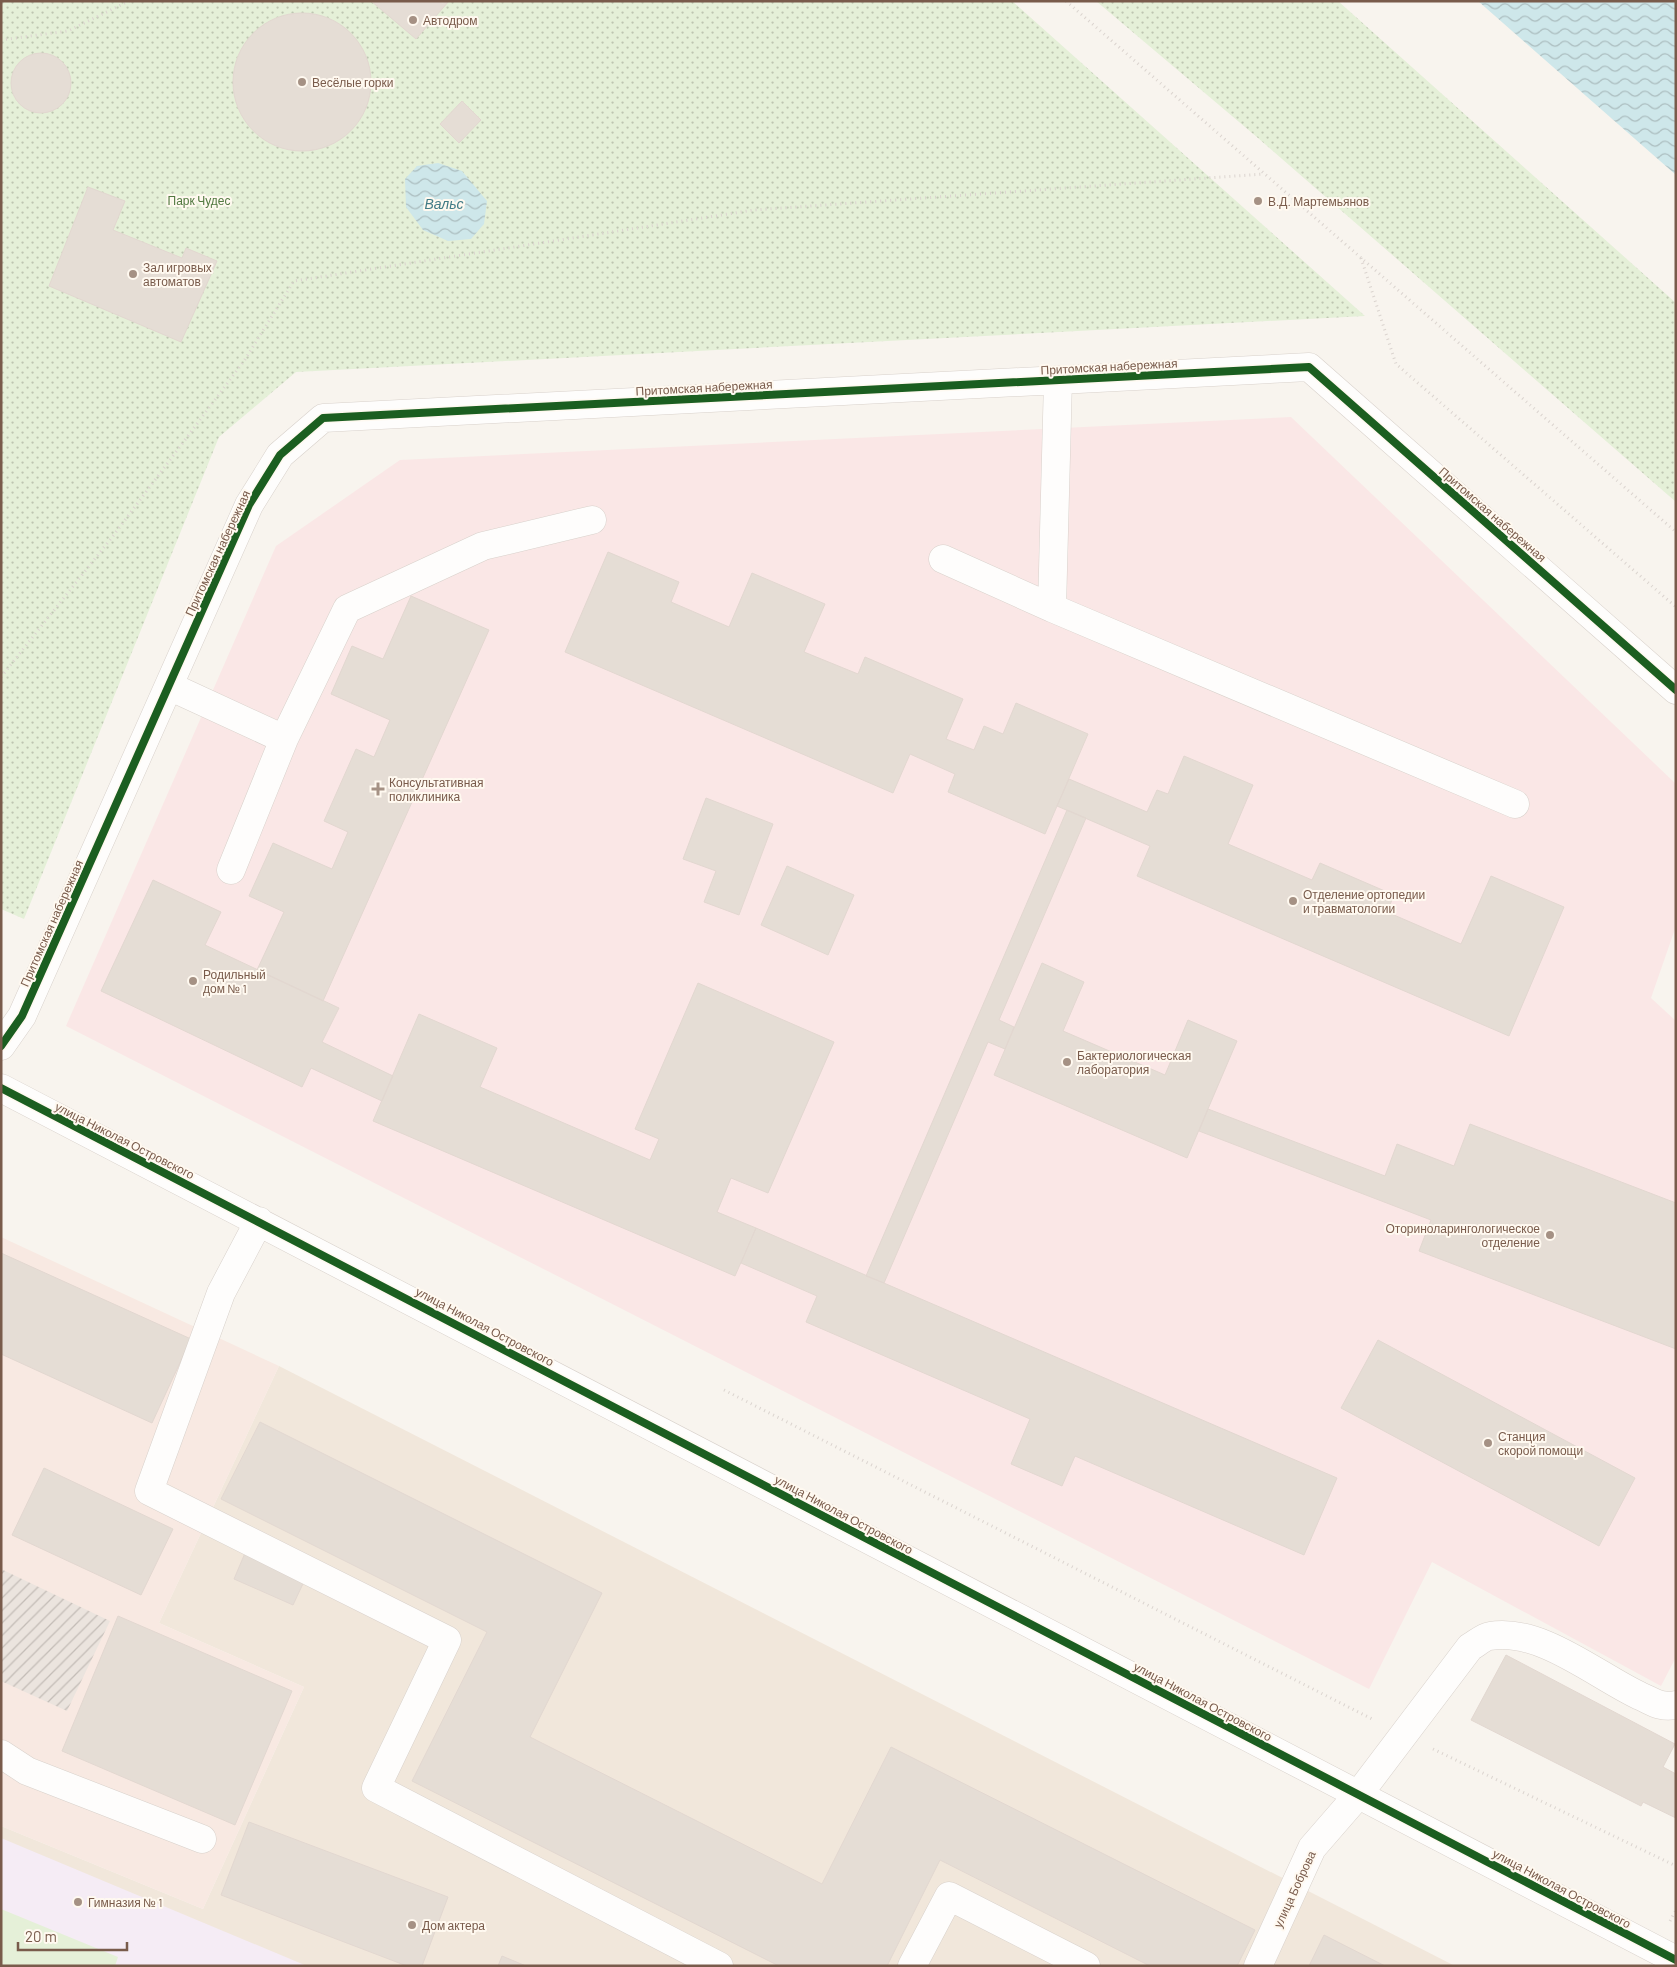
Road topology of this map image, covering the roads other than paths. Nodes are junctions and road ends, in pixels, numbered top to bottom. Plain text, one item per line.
1 (1058, 380) junction
2 (592, 520) dead end
3 (943, 559) dead end
4 (1052, 608) junction
5 (169, 686) junction
6 (1676, 690) edge
7 (284, 739) junction
8 (1515, 804) dead end
9 (231, 870) dead end
10 (1, 1046) edge
11 (1, 1088) edge
12 (259, 1221) junction
13 (1676, 1705) edge
14 (1, 1754) edge
15 (1358, 1795) junction
16 (202, 1839) dead end
17 (1676, 1960) edge
18 (719, 1966) edge
19 (912, 1966) edge
20 (1086, 1966) edge
21 (1258, 1966) edge

1 - 4 street
1 - 5 street, Притомская набережная
1 - 6 street, Притомская набережная
2 - 7 street
3 - 4 street
4 - 8 street
5 - 7 street
5 - 10 street, Притомская набережная
7 - 9 street
11 - 12 street, улица Николая Островского
12 - 15 street, улица Николая Островского
12 - 18 street
13 - 15 street, улица Боброва
14 - 16 street
15 - 17 street, улица Николая Островского
15 - 21 street, улица Боброва
19 - 20 street

